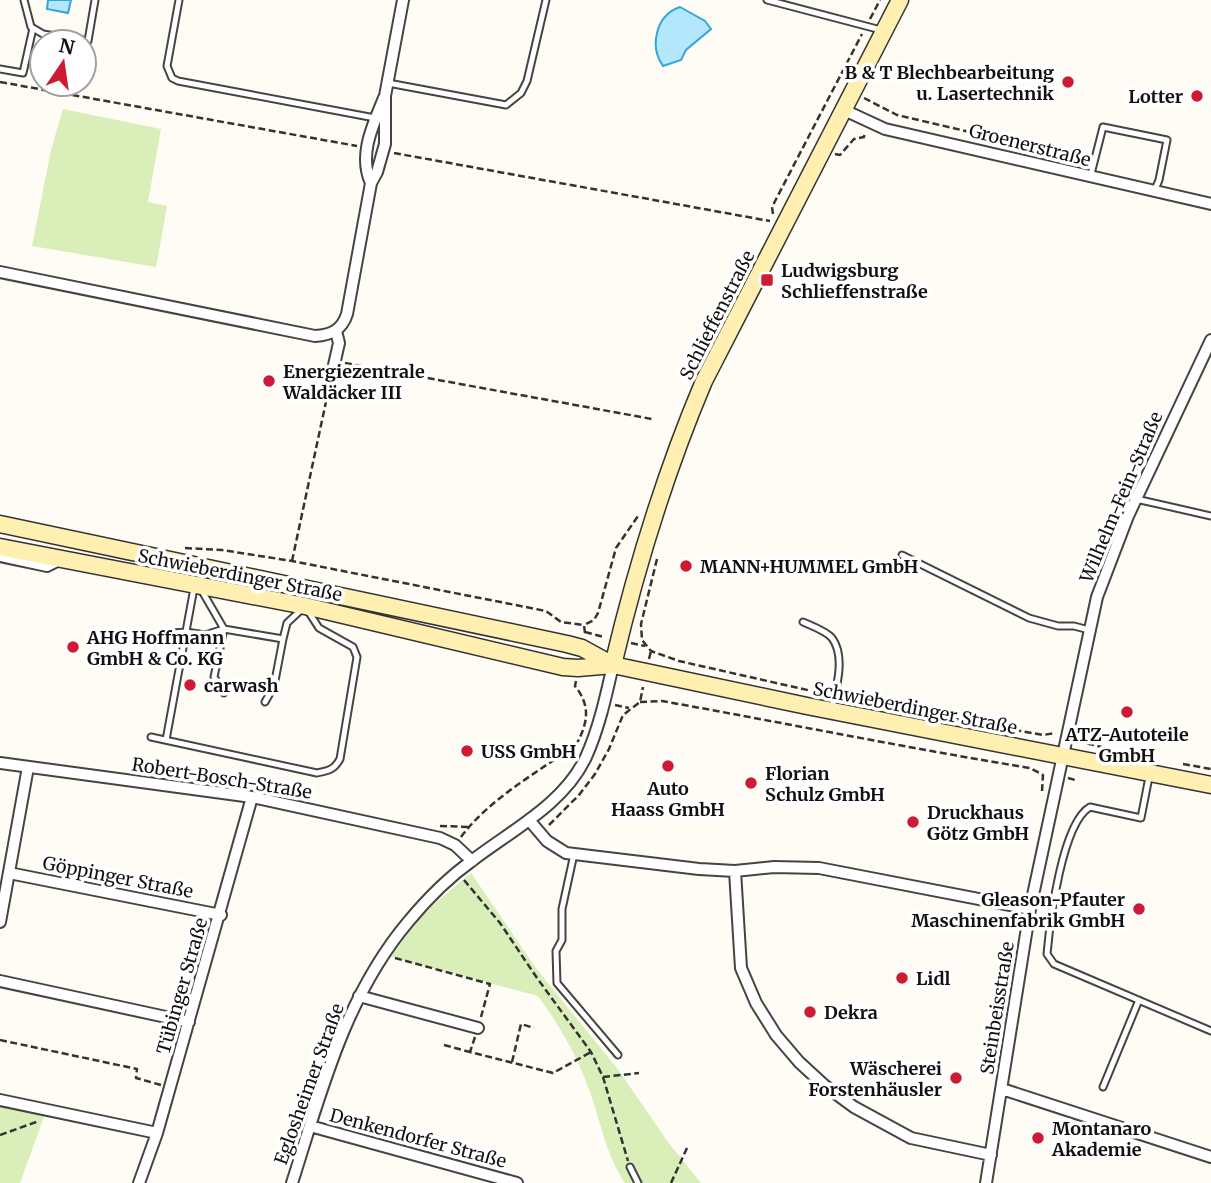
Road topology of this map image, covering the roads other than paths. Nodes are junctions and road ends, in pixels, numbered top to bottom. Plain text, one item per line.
1 (24, 0) edge
2 (95, 0) edge
3 (178, 0) edge
4 (403, 0) edge
5 (546, 0) edge
6 (767, 0) edge
7 (900, 0) edge
8 (33, 28) edge
9 (90, 28) edge
10 (884, 31) junction
11 (28, 51) edge
12 (0, 69) edge
13 (388, 83) junction
14 (385, 96) junction
15 (844, 110) junction
16 (376, 118) junction
17 (1090, 178) junction
18 (371, 183) junction
19 (1154, 192) junction
20 (1211, 204) edge
21 (0, 272) edge
22 (336, 331) junction
23 (1211, 340) edge
24 (329, 387) road end
25 (1136, 499) junction
26 (1211, 516) edge
27 (0, 524) edge
28 (21, 529) junction
29 (8, 549) edge
30 (902, 555) dead end
31 (0, 556) edge
32 (62, 559) junction
33 (197, 585) junction
34 (305, 606) junction
35 (459, 621) junction
36 (803, 622) dead end
37 (224, 629) junction
38 (1090, 630) junction
39 (186, 632) junction
40 (172, 633) dead end
41 (283, 639) junction
42 (455, 641) junction
43 (613, 665) junction
44 (224, 692) dead end
45 (265, 702) dead end
46 (833, 704) junction
47 (151, 737) dead end
48 (166, 740) junction
49 (1062, 756) junction
50 (0, 763) edge
51 (28, 768) junction
52 (1150, 773) junction
53 (1211, 785) edge
54 (252, 797) junction
55 (529, 820) junction
56 (574, 854) junction
57 (472, 860) junction
58 (735, 872) junction
59 (5, 878) edge
60 (1030, 909) junction
61 (220, 915) junction
62 (0, 922) edge
63 (0, 982) edge
64 (359, 996) junction
65 (1139, 1000) junction
66 (189, 1023) junction
67 (478, 1028) dead end
68 (1211, 1031) edge
69 (618, 1055) dead end
70 (1103, 1087) dead end
71 (1002, 1089) junction
72 (0, 1100) edge
73 (310, 1126) junction
74 (158, 1133) junction
75 (991, 1155) junction
76 (1211, 1157) edge
77 (630, 1167) road end
78 (139, 1183) edge
79 (292, 1183) edge
80 (517, 1183) edge
81 (638, 1183) edge
82 (986, 1183) edge

1 - 8 lane
2 - 9 lane
3 - 16 lane
4 - 13 street
5 - 13 lane
6 - 10 lane
7 - 10 main road, Schlieffenstraße
10 - 15 main road, Schlieffenstraße
11 - 12 lane
13 - 14 street
14 - 16 street
14 - 18 street
15 - 17 street, Groenerstraße
15 - 43 main road, Schlieffenstraße
16 - 18 street
17 - 19 street, Groenerstraße
17 - 19 lane
18 - 22 street
19 - 20 street, Groenerstraße
21 - 22 street
22 - 24 street
23 - 25 street, Wilhelm-Fein-Straße
25 - 26 lane
25 - 38 street, Wilhelm-Fein-Straße
27 - 28 main road, Schwieberdinger Straße
28 - 29 main road, Schwieberdinger Straße
28 - 35 main road, Schwieberdinger Straße
29 - 32 main road, Schwieberdinger Straße
30 - 38 lane
31 - 32 street
32 - 33 main road, Schwieberdinger Straße
33 - 34 main road, Schwieberdinger Straße
33 - 37 lane
33 - 39 lane
34 - 41 lane
34 - 42 main road, Schwieberdinger Straße
34 - 48 lane
35 - 42 main road
35 - 43 main road, Schwieberdinger Straße
36 - 46 lane
37 - 39 lane
37 - 41 lane
37 - 44 lane
38 - 49 street, Wilhelm-Fein-Straße
39 - 40 lane
39 - 48 lane
41 - 45 lane
42 - 43 main road, Schwieberdinger Straße
43 - 46 main road, Schwieberdinger Straße
43 - 55 street, Eglosheimer Straße
46 - 49 main road, Schwieberdinger Straße
47 - 48 lane
49 - 52 main road, Schwieberdinger Straße
49 - 60 street, Steinbeisstraße
50 - 51 street, Robert-Bosch-Straße
51 - 54 street, Robert-Bosch-Straße
51 - 59 street
52 - 53 main road, Schwieberdinger Straße
52 - 65 lane
54 - 57 street, Robert-Bosch-Straße
54 - 61 street, Tübinger Straße
55 - 56 street
55 - 57 street, Eglosheimer Straße
56 - 58 street
56 - 69 lane
57 - 64 street, Eglosheimer Straße
58 - 60 street
58 - 75 street
59 - 61 street, Göppinger Straße
59 - 62 street
60 - 71 street, Steinbeisstraße
61 - 66 street, Tübinger Straße
63 - 66 street
64 - 67 street, Eglosheimer Straße
64 - 73 street, Eglosheimer Straße
65 - 68 lane
65 - 70 lane
66 - 74 street, Tübinger Straße
71 - 75 street, Steinbeisstraße
71 - 76 street
72 - 74 street
73 - 79 street, Eglosheimer Straße
73 - 80 street, Denkendorfer Straße
74 - 78 street, Tübinger Straße
75 - 82 street, Steinbeisstraße
77 - 81 lane

